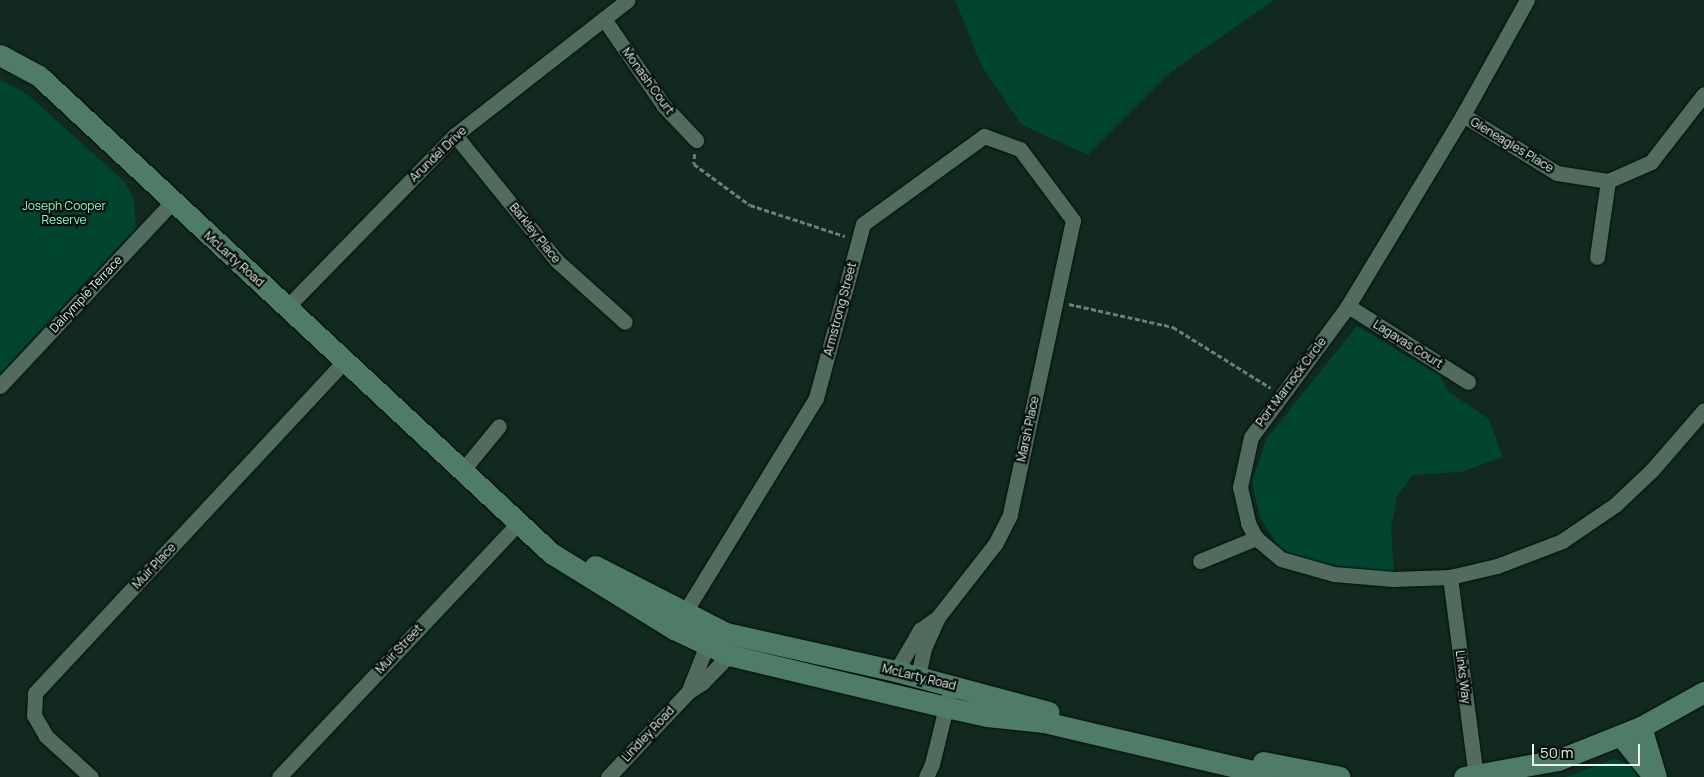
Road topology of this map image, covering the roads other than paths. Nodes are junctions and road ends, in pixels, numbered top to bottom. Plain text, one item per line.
1 (628, 0) edge
2 (1527, 0) edge
3 (604, 18) junction
4 (0, 55) edge
5 (1704, 94) edge
6 (1463, 115) junction
7 (455, 135) junction
8 (696, 140) road end
9 (1608, 181) junction
10 (172, 202) junction
11 (1073, 220) joint
12 (1597, 257) dead end
13 (1348, 306) junction
14 (287, 307) junction
15 (625, 322) dead end
16 (345, 360) junction
17 (1468, 382) dead end
18 (0, 386) edge
19 (1704, 410) edge
20 (499, 426) dead end
21 (462, 471) junction
22 (519, 522) junction
23 (1256, 538) junction
24 (1200, 561) dead end
25 (1450, 577) junction
26 (938, 617) junction
27 (679, 622) junction
28 (719, 647) junction
29 (907, 674) junction
30 (951, 685) junction
31 (688, 692) junction
32 (1704, 692) edge
33 (900, 696) junction
34 (1704, 699) edge
35 (946, 707) junction
36 (1643, 731) junction
37 (1624, 741) junction
38 (1218, 764) edge
39 (91, 777) edge
40 (279, 777) edge
41 (608, 777) edge
42 (926, 777) edge
43 (1279, 777) edge
44 (1340, 777) edge
45 (1472, 777) edge
46 (1531, 777) edge
47 (1655, 777) edge

1 - 3 street, Arundel Drive
2 - 6 street, Port Marnock Circle
3 - 7 street, Arundel Drive
3 - 8 street, Monash Court
4 - 10 street, McLarty Road
5 - 9 street
6 - 9 street, Gleneagles Place
6 - 13 street, Port Marnock Circle
7 - 14 street, Arundel Drive
7 - 15 street, Barkley Place
9 - 12 street
10 - 14 street, McLarty Road
10 - 18 street, Dalrymple Terrace
11 - 26 street, Marsh Place
11 - 27 street, Armstrong Street
13 - 17 street, Lagavas Court
13 - 23 street, Port Marnock Circle
14 - 16 street, McLarty Road
16 - 21 street, McLarty Road
16 - 39 street, Muir Place
19 - 25 street, Port Marnock Circle
20 - 21 street
21 - 22 street, McLarty Road
22 - 27 street, McLarty Road
22 - 40 street, Muir Street
23 - 24 street
23 - 25 street, Port Marnock Circle
25 - 45 street, Links Way
26 - 29 street, Marsh Place
26 - 29 street, Marsh Place
27 - 28 street, McLarty Road
28 - 29 street, McLarty Road
28 - 31 street, Lindley Road
28 - 31 street, Lindley Road
28 - 33 street, McLarty Road
29 - 30 street, McLarty Road
29 - 33 street
30 - 35 street
30 - 38 street, McLarty Road
31 - 41 street, Lindley Road
32 - 36 street
33 - 35 street, McLarty Road
34 - 36 street
35 - 38 street, McLarty Road
35 - 42 street
36 - 37 street
36 - 47 street
37 - 45 street
37 - 46 street
37 - 47 street
38 - 43 street, McLarty Road
38 - 44 street, McLarty Road

